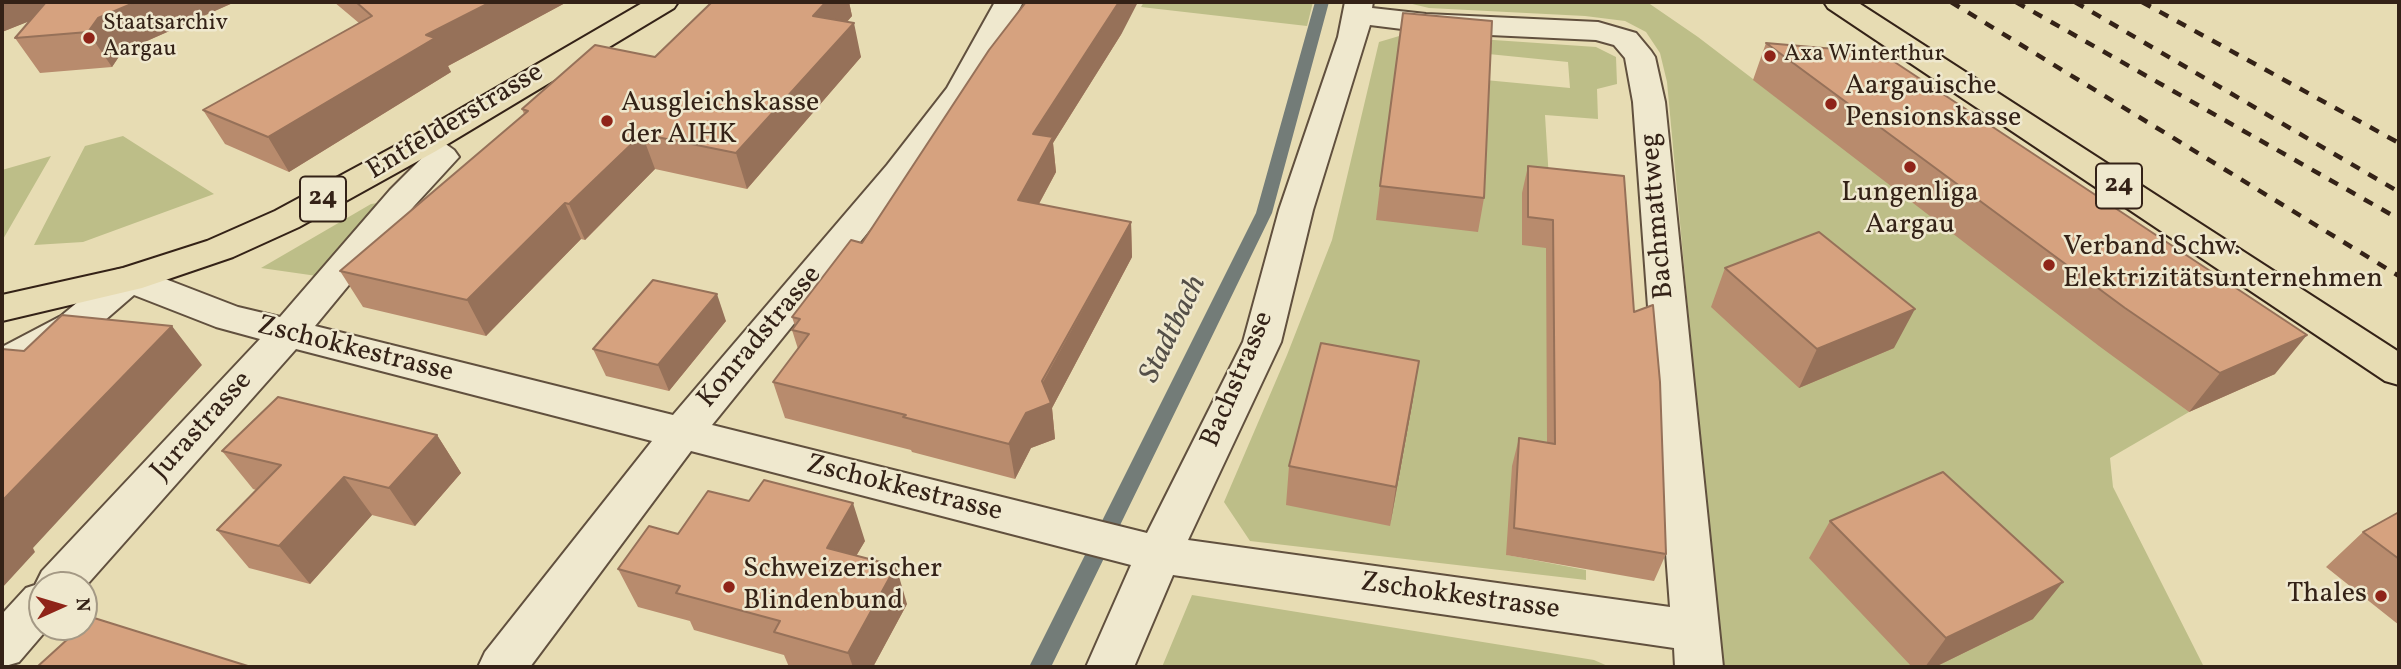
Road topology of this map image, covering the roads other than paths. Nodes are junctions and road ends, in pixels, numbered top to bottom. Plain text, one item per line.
1 (664, 2) edge
2 (1009, 2) edge
3 (1838, 2) edge
4 (1358, 8) edge
5 (424, 144) junction
6 (129, 279) junction
7 (2, 308) edge
8 (288, 334) junction
9 (2, 364) edge
10 (2399, 371) edge
11 (681, 434) junction
12 (1159, 554) junction
13 (71, 571) edge
14 (28, 618) edge
15 (2, 647) edge
16 (1697, 649) edge
17 (502, 667) edge
18 (1110, 667) edge

1 - 5 main road, Entfelderstrasse / 24
2 - 11 street, Konradstrasse
3 - 10 main road, 24
4 - 12 street, Bachstrasse
4 - 16 street, Bachmattweg
5 - 6 main road, Entfelderstrasse / 24
5 - 8 street, Jurastrasse
6 - 7 main road, Entfelderstrasse / 24
6 - 8 street, Zschokkestrasse
6 - 9 street
8 - 11 street, Zschokkestrasse
8 - 13 street, Jurastrasse
11 - 12 street, Zschokkestrasse
11 - 17 street, Konradstrasse
12 - 16 street, Zschokkestrasse
12 - 18 street, Bachstrasse
14 - 15 street

